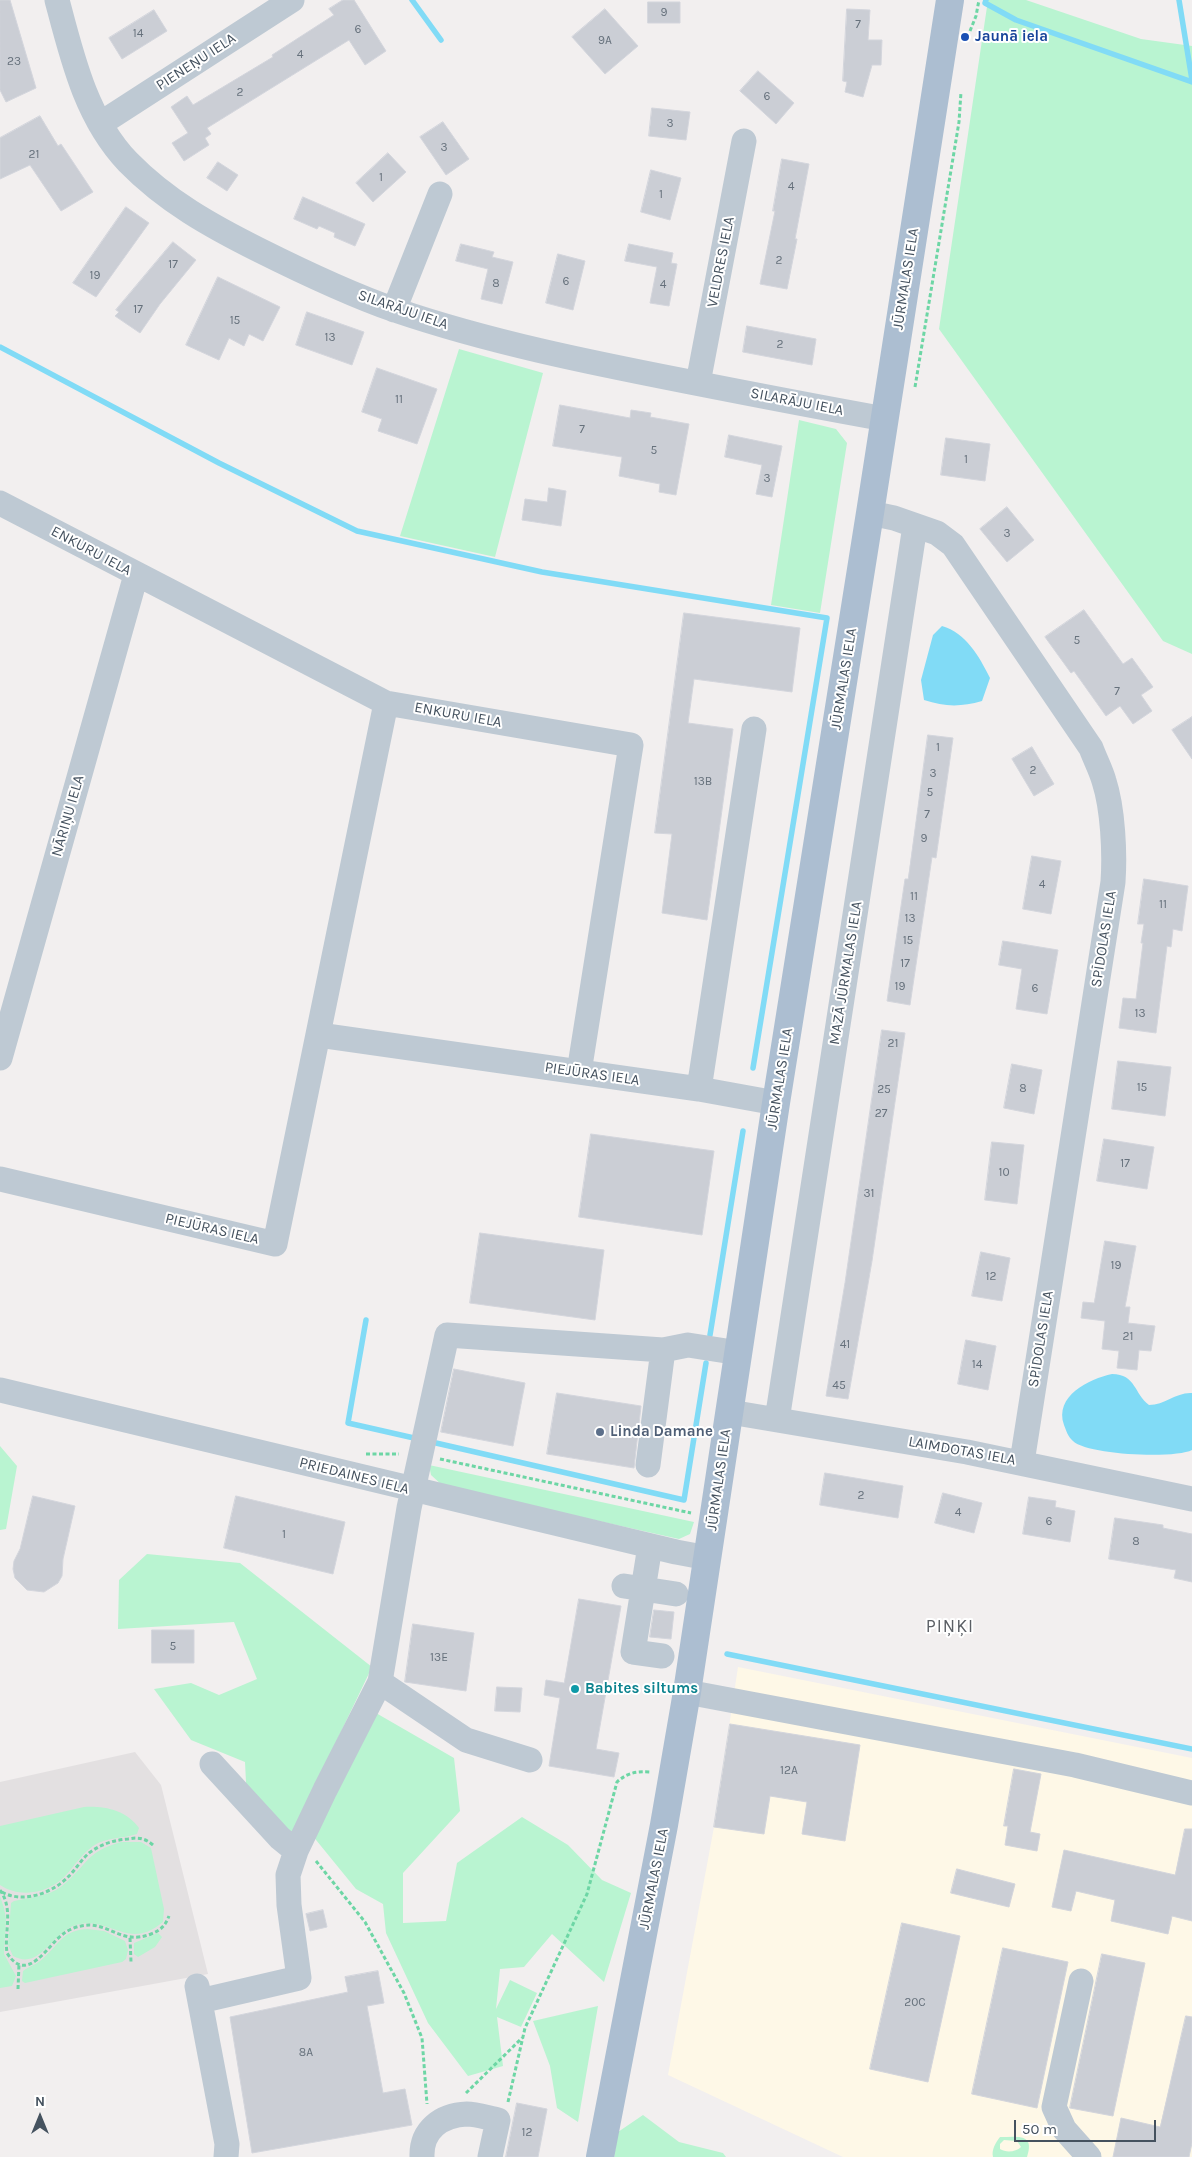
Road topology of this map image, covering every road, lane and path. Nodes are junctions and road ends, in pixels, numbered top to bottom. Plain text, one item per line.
1 (57, 0) edge
2 (292, 0) edge
3 (950, 0) edge
4 (979, 0) edge
5 (968, 36) dead end
6 (961, 86) dead end
7 (100, 124) junction
8 (744, 141) dead end
9 (440, 194) dead end
10 (394, 310) junction
11 (698, 383) junction
12 (913, 397) dead end
13 (885, 418) junction
14 (0, 503) edge
15 (870, 513) junction
16 (915, 526) junction
17 (136, 575) junction
18 (386, 703) junction
19 (754, 729) dead end
20 (319, 1035) junction
21 (0, 1058) edge
22 (579, 1072) junction
23 (699, 1089) junction
24 (776, 1104) junction
25 (0, 1179) edge
26 (663, 1350) junction
27 (739, 1353) junction
28 (0, 1390) edge
29 (730, 1412) junction
30 (777, 1420) junction
31 (364, 1454) dead end
32 (420, 1455) junction
33 (1022, 1462) junction
34 (648, 1464) dead end
35 (413, 1491) junction
36 (1187, 1492) edge
37 (701, 1515) dead end
38 (650, 1546) junction
39 (708, 1558) junction
40 (634, 1587) junction
41 (676, 1594) dead end
42 (662, 1656) dead end
43 (380, 1682) junction
44 (687, 1692) junction
45 (530, 1760) dead end
46 (212, 1764) dead end
47 (654, 1773) dead end
48 (1192, 1793) edge
49 (153, 1845) dead end
50 (296, 1851) junction
51 (0, 1890) edge
52 (169, 1916) dead end
53 (130, 1938) junction
54 (131, 1962) dead end
55 (19, 1964) junction
56 (1081, 1981) dead end
57 (18, 1989) dead end
58 (523, 2036) junction
59 (498, 2120) junction
60 (439, 2122) junction
61 (226, 2157) edge
62 (422, 2157) edge
63 (490, 2157) edge
64 (600, 2157) edge
65 (1089, 2157) edge

1 - 7 street, SILARĀJU IELA
2 - 7 street, PIENEŅU IELA
3 - 13 main road, JŪRMALAS IELA
4 - 5 path
6 - 12 path
7 - 10 street, SILARĀJU IELA
8 - 11 street, VELDRES IELA
9 - 10 street
10 - 11 street, SILARĀJU IELA
11 - 13 street, SILARĀJU IELA
13 - 15 main road, JŪRMALAS IELA
14 - 17 street, ENKURU IELA
15 - 16 street, SPĪDOLAS IELA
15 - 24 main road, JŪRMALAS IELA
16 - 30 street, MAZĀ JŪRMALAS IELA
16 - 33 street, SPĪDOLAS IELA
17 - 18 street, ENKURU IELA
17 - 21 street, NĀRIŅU IELA
18 - 20 street, PIEJŪRAS IELA
18 - 22 street, ENKURU IELA
19 - 23 street
20 - 22 street, PIEJŪRAS IELA
20 - 25 street, PIEJŪRAS IELA
22 - 23 street, PIEJŪRAS IELA
23 - 24 street, PIEJŪRAS IELA
24 - 27 main road, JŪRMALAS IELA
26 - 27 street
26 - 32 street
26 - 34 street
27 - 29 main road, JŪRMALAS IELA
28 - 35 street, PRIEDAINES IELA
29 - 30 street, LAIMDOTAS IELA
29 - 39 main road, JŪRMALAS IELA
30 - 33 street, LAIMDOTAS IELA
31 - 32 path
32 - 35 street
32 - 37 path
33 - 36 street, LAIMDOTAS IELA
35 - 38 street, PRIEDAINES IELA
35 - 43 street
38 - 39 street, PRIEDAINES IELA
38 - 40 street
39 - 44 main road, JŪRMALAS IELA
40 - 41 street
40 - 42 street
43 - 45 street
43 - 50 street
44 - 48 street
44 - 64 main road, JŪRMALAS IELA
46 - 50 street
47 - 58 path
49 - 51 path
50 - 60 path
50 - 61 street
51 - 55 path
52 - 53 path
53 - 54 path
53 - 55 path
55 - 57 path
56 - 65 street
58 - 59 path
58 - 60 path
59 - 60 street
59 - 63 street
60 - 62 street

